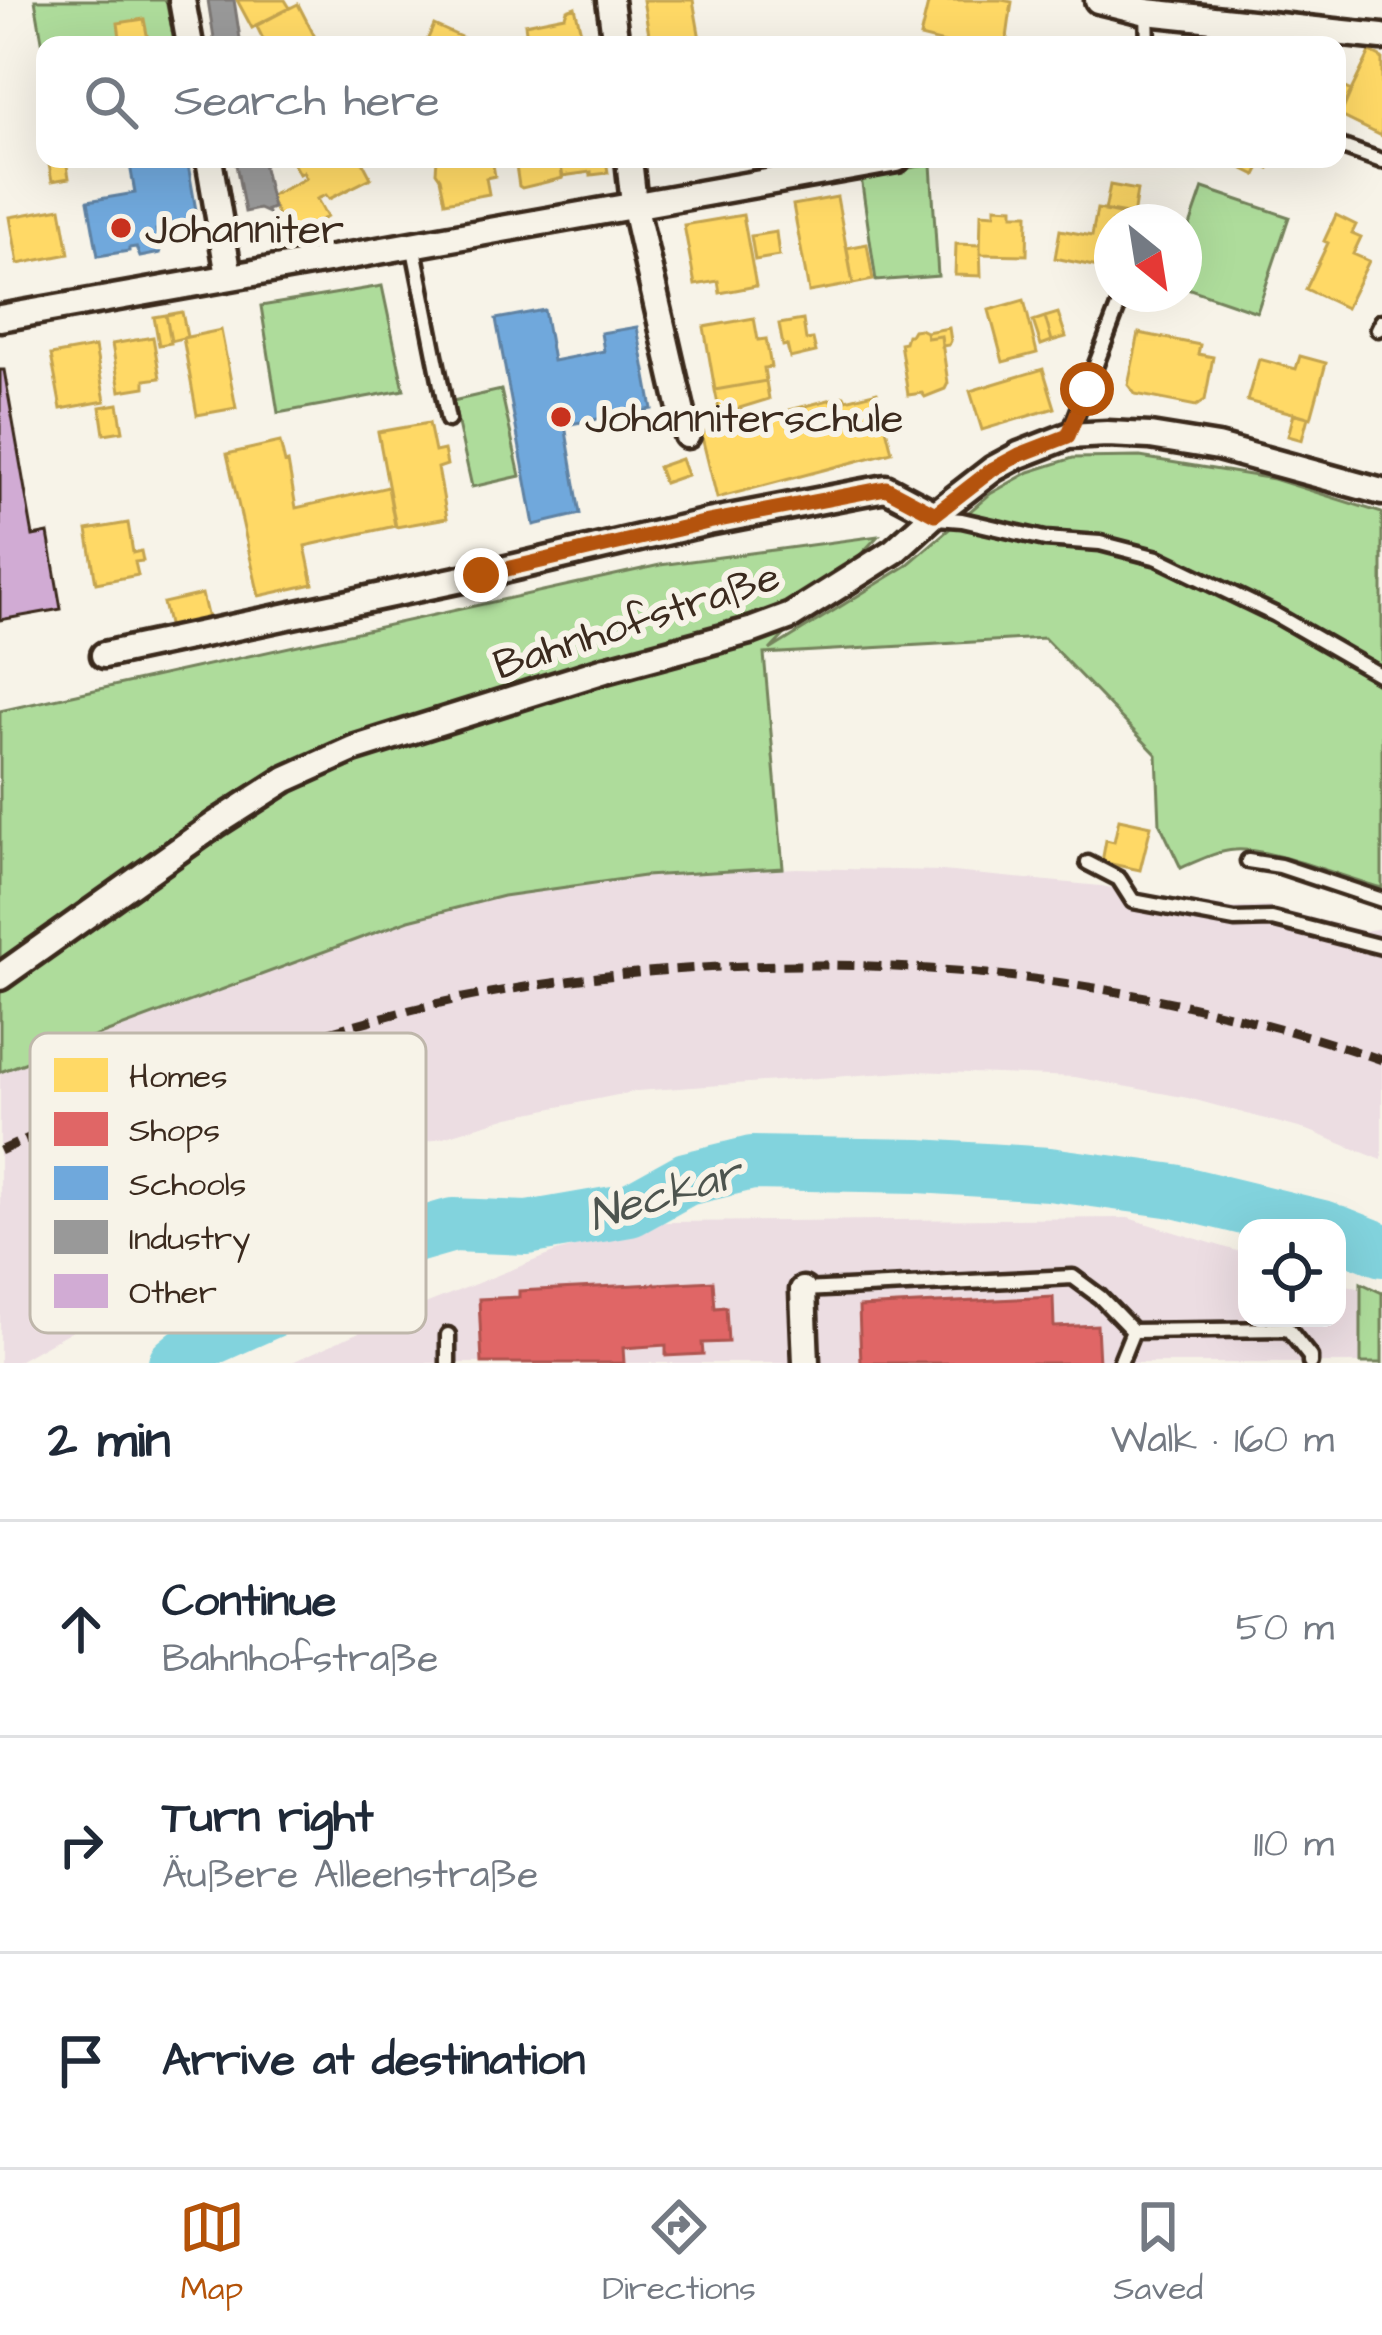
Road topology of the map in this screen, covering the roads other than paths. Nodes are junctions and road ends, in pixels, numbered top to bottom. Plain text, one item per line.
1 (182, 0) edge
2 (610, 0) edge
3 (1098, 0) edge
4 (1147, 12) junction
5 (188, 36) edge
6 (615, 36) edge
7 (1148, 36) edge
8 (1382, 38) edge
9 (1346, 148) edge
10 (1382, 161) edge
11 (211, 168) edge
12 (630, 168) edge
13 (844, 168) edge
14 (634, 204) junction
15 (413, 243) junction
16 (229, 276) junction
17 (1116, 312) edge
18 (0, 318) edge
19 (448, 420) dead end
20 (687, 435) dead end
21 (1068, 436) junction
22 (1382, 492) edge
23 (934, 516) junction
24 (104, 655) dead end
25 (1382, 676) edge
26 (1248, 861) dead end
27 (1088, 863) dead end
28 (1382, 900) edge
29 (1382, 947) edge
30 (0, 977) edge
31 (803, 1290) joint
32 (1133, 1331) junction
33 (448, 1335) dead end
34 (448, 1363) edge
35 (806, 1363) edge
36 (1120, 1363) edge
37 (1310, 1363) edge

1 - 5 street
2 - 6 street
3 - 4 street
4 - 7 lane
4 - 8 street
9 - 10 lane
11 - 16 street
12 - 14 street
13 - 14 street
14 - 15 street
14 - 20 street
15 - 16 street
15 - 19 lane
16 - 18 street
17 - 21 lane
21 - 22 street, Bahnhofstraße
21 - 23 street, Bahnhofstraße
23 - 24 street
23 - 25 lane
23 - 30 street, Bahnhofstraße
26 - 28 lane
27 - 29 lane
31 - 32 lane
31 - 35 street
32 - 36 lane
32 - 37 lane
33 - 34 lane

